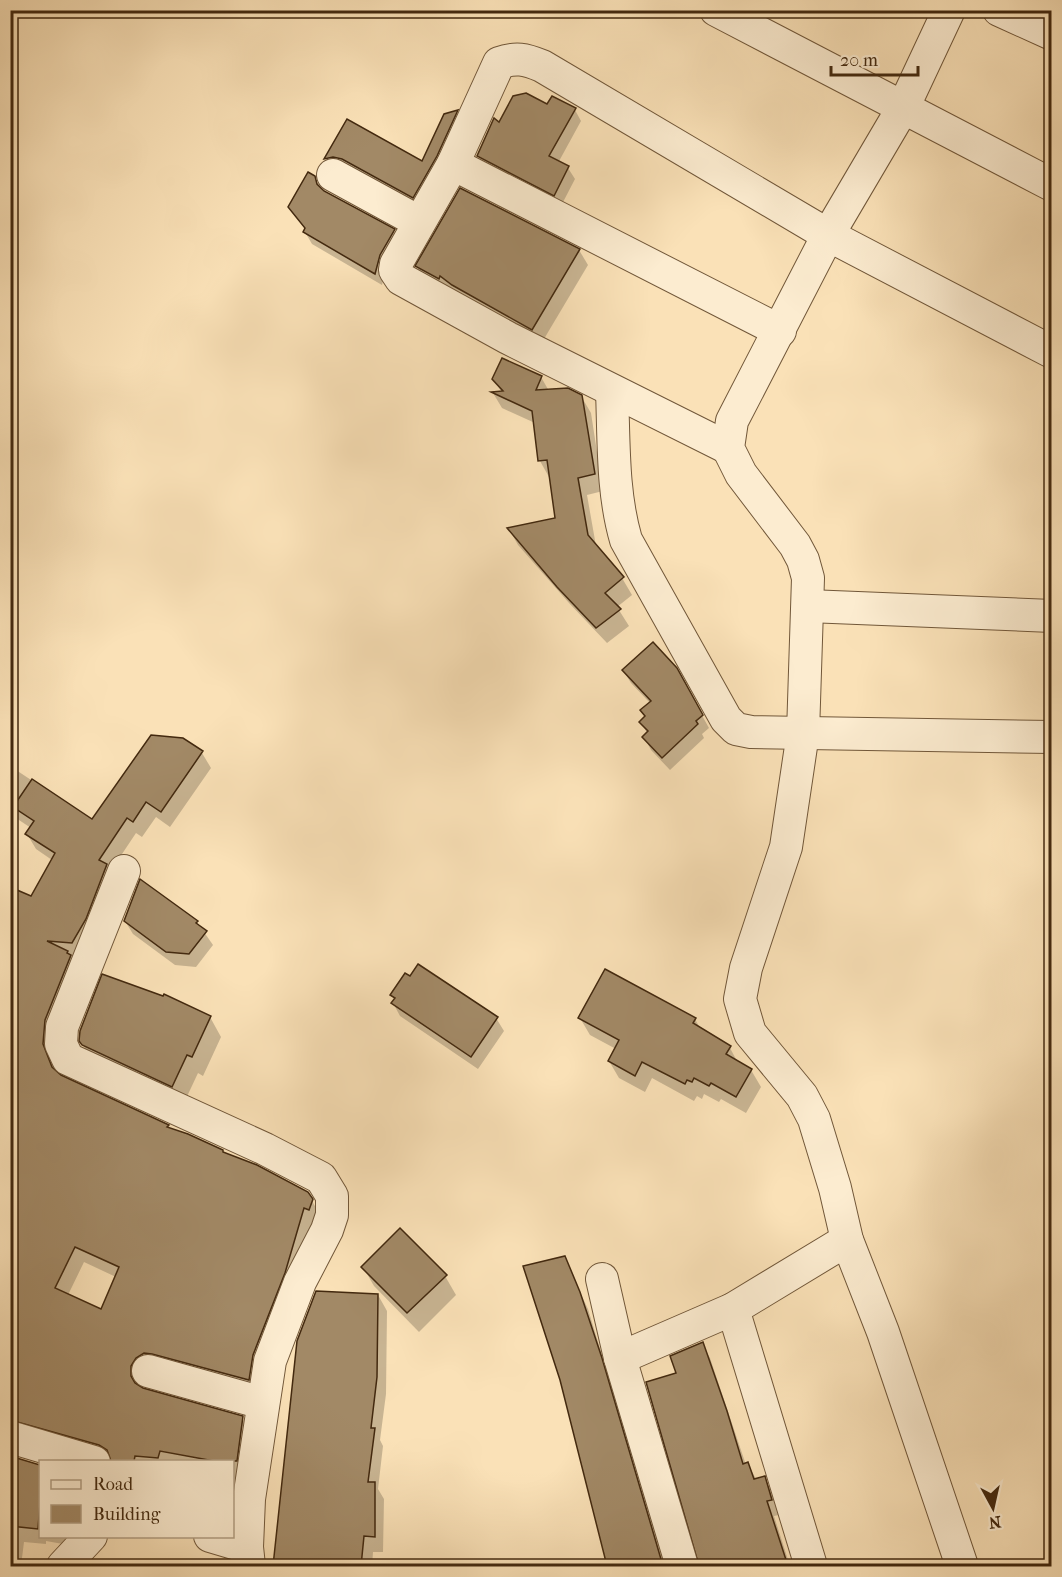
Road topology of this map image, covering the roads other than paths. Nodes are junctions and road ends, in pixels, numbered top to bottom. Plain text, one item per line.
1 (716, 10) edge
2 (949, 10) edge
3 (999, 10) edge
4 (1052, 34) edge
5 (904, 106) junction
6 (453, 164) junction
7 (333, 176) dead end
8 (1052, 185) edge
9 (419, 222) junction
10 (828, 235) junction
11 (780, 331) junction
12 (1052, 352) edge
13 (612, 391) junction
14 (728, 448) junction
15 (808, 606) junction
16 (1052, 616) edge
17 (802, 733) junction
18 (1052, 737) edge
19 (124, 871) dead end
20 (847, 1240) junction
21 (602, 1279) dead end
22 (733, 1309) junction
23 (620, 1358) junction
24 (148, 1371) dead end
25 (263, 1403) junction
26 (10, 1437) edge
27 (90, 1460) edge
28 (89, 1538) edge
29 (214, 1538) edge
30 (248, 1557) edge
31 (63, 1566) edge
32 (682, 1566) edge
33 (811, 1566) edge
34 (962, 1566) edge

1 - 5 street
2 - 5 street
3 - 4 street
5 - 8 street
5 - 10 street
6 - 9 street
6 - 10 street
6 - 11 street
7 - 9 street
9 - 13 street
10 - 11 street
10 - 12 street
11 - 14 street
13 - 14 street
13 - 17 street
14 - 15 street
15 - 16 street
15 - 17 street
17 - 18 street
17 - 20 street
19 - 25 street
20 - 22 street
20 - 34 street
21 - 23 street
22 - 23 street
22 - 33 street
23 - 32 street
24 - 25 street
25 - 30 street
26 - 27 street
28 - 31 street
29 - 30 street

